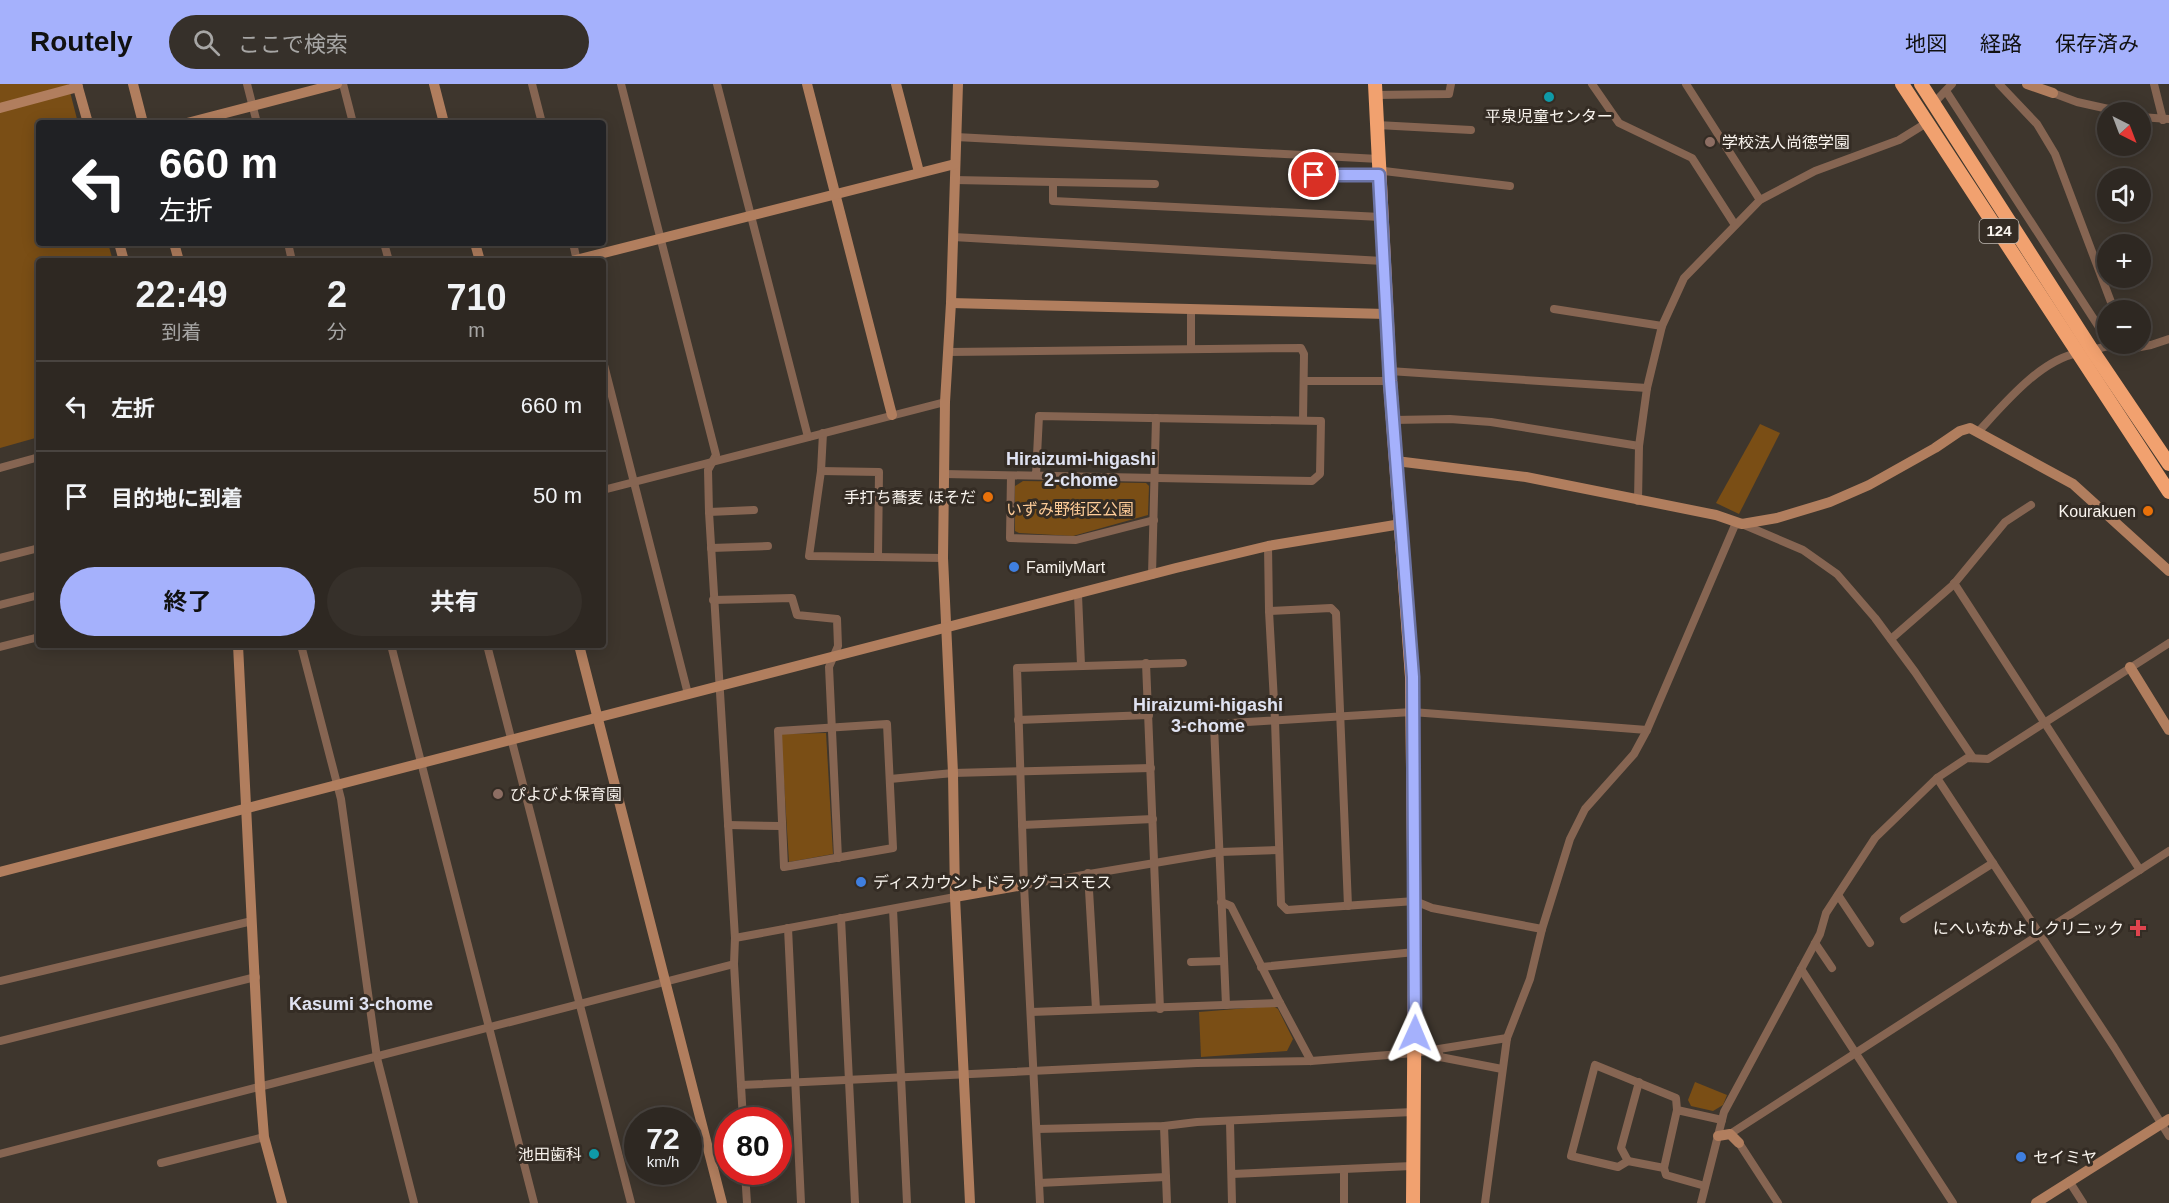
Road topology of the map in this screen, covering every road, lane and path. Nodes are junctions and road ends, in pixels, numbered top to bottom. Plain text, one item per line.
1 (133, 84) edge
2 (247, 84) edge
3 (337, 84) edge
4 (343, 84) edge
5 (434, 84) edge
6 (532, 84) edge
7 (621, 84) edge
8 (717, 84) edge
9 (807, 84) edge
10 (896, 84) edge
11 (958, 84) edge
12 (1450, 84) edge
13 (1592, 84) edge
14 (1686, 84) edge
15 (1902, 84) edge
16 (1921, 84) edge
17 (1952, 84) edge
18 (1999, 84) edge
19 (2027, 84) edge
20 (2154, 84) edge
21 (78, 86) edge
22 (1375, 89) edge
23 (1946, 91) junction
24 (2053, 93) joint
25 (1933, 104) junction
26 (252, 106) junction
27 (2097, 106) edge
28 (0, 108) edge
29 (2151, 118) edge
30 (2166, 119) edge
31 (87, 120) edge
32 (142, 120) edge
33 (198, 120) edge
34 (256, 120) edge
35 (352, 120) edge
36 (443, 120) edge
37 (541, 120) edge
38 (1928, 122) junction
39 (1377, 125) junction
40 (1470, 130) dead end
41 (956, 137) junction
42 (1379, 159) junction
43 (955, 164) junction
44 (919, 172) junction
45 (1379, 175) junction
46 (1292, 176) dead end
47 (954, 180) junction
48 (1053, 182) junction
49 (1155, 184) dead end
50 (1510, 186) dead end
51 (836, 194) junction
52 (2014, 197) junction
53 (1760, 200) junction
54 (1999, 206) junction
55 (751, 215) junction
56 (1381, 217) junction
57 (1735, 225) junction
58 (953, 237) junction
59 (661, 238) junction
60 (587, 258) edge
61 (1383, 261) junction
62 (2110, 300) edge
63 (951, 303) junction
64 (1191, 309) junction
65 (1554, 309) dead end
66 (1386, 314) junction
67 (2097, 322) edge
68 (1662, 326) junction
69 (2169, 339) edge
70 (2151, 345) edge
71 (2097, 347) edge
72 (1191, 348) junction
73 (2085, 351) junction
74 (948, 352) junction
75 (606, 373) edge
76 (1389, 376) junction
77 (1304, 381) junction
78 (1647, 388) junction
79 (945, 402) junction
80 (892, 416) junction
81 (1156, 418) junction
82 (1303, 420) junction
83 (1393, 420) junction
84 (1978, 432) junction
85 (824, 433) junction
86 (808, 437) junction
87 (1639, 446) junction
88 (36, 458) edge
89 (1396, 461) junction
90 (712, 462) junction
91 (2169, 464) edge
92 (0, 468) edge
93 (821, 471) junction
94 (944, 474) junction
95 (1011, 476) junction
96 (1036, 476) junction
97 (1155, 479) junction
98 (634, 482) junction
99 (606, 489) edge
100 (2169, 492) edge
101 (1638, 501) junction
102 (2031, 505) dead end
103 (754, 510) dead end
104 (709, 512) junction
105 (1154, 520) junction
106 (1401, 524) junction
107 (1742, 524) junction
108 (768, 546) dead end
109 (1268, 546) junction
110 (711, 548) junction
111 (36, 549) edge
112 (878, 557) junction
113 (0, 558) edge
114 (944, 558) junction
115 (2169, 571) edge
116 (1152, 575) junction
117 (1954, 583) junction
118 (1078, 595) junction
119 (36, 596) edge
120 (714, 600) junction
121 (0, 605) edge
122 (1269, 611) junction
123 (946, 629) junction
124 (36, 638) edge
125 (1891, 639) junction
126 (2169, 643) edge
127 (0, 647) edge
128 (238, 648) edge
129 (302, 648) edge
130 (392, 648) edge
131 (489, 648) edge
132 (580, 648) edge
133 (832, 658) junction
134 (1146, 663) junction
135 (1183, 663) dead end
136 (1081, 665) junction
137 (2130, 667) junction
138 (719, 687) junction
139 (688, 694) junction
140 (1413, 712) junction
141 (1149, 716) junction
142 (1341, 716) junction
143 (597, 717) junction
144 (1018, 720) junction
145 (1275, 720) junction
146 (2044, 722) junction
147 (1214, 725) junction
148 (832, 726) junction
149 (1182, 726) dead end
150 (1647, 730) junction
151 (2169, 730) edge
152 (512, 740) junction
153 (1973, 758) junction
154 (421, 764) junction
155 (1151, 768) junction
156 (1020, 771) junction
157 (953, 773) junction
158 (1937, 778) junction
159 (890, 779) junction
160 (337, 785) junction
161 (246, 809) junction
162 (1153, 819) junction
163 (728, 825) junction
164 (1022, 825) junction
165 (782, 826) junction
166 (1279, 850) junction
167 (2169, 851) edge
168 (1220, 852) junction
169 (838, 858) junction
170 (1154, 862) junction
171 (1993, 863) junction
172 (2140, 870) junction
173 (0, 872) edge
174 (1088, 873) junction
175 (1024, 885) junction
176 (1838, 895) junction
177 (955, 897) junction
178 (1415, 901) junction
179 (1221, 903) junction
180 (1348, 906) junction
181 (893, 909) junction
182 (841, 918) junction
183 (1904, 919) dead end
184 (252, 921) junction
185 (788, 928) junction
186 (1542, 928) junction
187 (2038, 934) junction
188 (735, 938) junction
189 (1815, 943) junction
190 (1870, 943) dead end
191 (1415, 952) junction
192 (1224, 961) junction
193 (1191, 962) dead end
194 (734, 964) junction
195 (1261, 967) junction
196 (1832, 968) dead end
197 (1801, 969) junction
198 (256, 977) junction
199 (0, 981) edge
200 (666, 983) junction
201 (1280, 1003) junction
202 (580, 1005) junction
203 (1226, 1005) junction
204 (1160, 1009) junction
205 (1096, 1010) junction
206 (1031, 1012) junction
207 (489, 1029) junction
208 (1507, 1038) junction
209 (0, 1041) edge
210 (1438, 1050) junction
211 (1414, 1053) junction
212 (1857, 1053) junction
213 (377, 1058) junction
214 (1311, 1061) junction
215 (1502, 1069) junction
216 (1032, 1072) junction
217 (965, 1074) junction
218 (902, 1076) junction
219 (848, 1080) junction
220 (1639, 1082) junction
221 (794, 1083) junction
222 (741, 1085) junction
223 (261, 1087) junction
224 (742, 1107) edge
225 (1677, 1110) junction
226 (1413, 1112) junction
227 (1722, 1120) junction
228 (2165, 1121) edge
229 (1230, 1122) junction
230 (1164, 1126) junction
231 (1037, 1129) junction
232 (1730, 1134) junction
233 (1718, 1136) junction
234 (2169, 1136) edge
235 (264, 1137) junction
236 (1739, 1143) joint
237 (0, 1154) edge
238 (1628, 1161) junction
239 (161, 1163) dead end
240 (1412, 1166) junction
241 (1664, 1168) junction
242 (1344, 1169) junction
243 (1232, 1174) junction
244 (1166, 1177) junction
245 (2069, 1181) junction
246 (1039, 1183) junction
247 (746, 1185) edge
248 (1705, 1186) junction
249 (282, 1203) edge
250 (414, 1203) edge
251 (534, 1203) edge
252 (631, 1203) edge
253 (722, 1203) edge
254 (747, 1203) edge
255 (801, 1203) edge
256 (855, 1203) edge
257 (908, 1203) edge
258 (970, 1203) edge
259 (1040, 1203) edge
260 (1167, 1203) edge
261 (1232, 1203) edge
262 (1344, 1203) edge
263 (1413, 1203) edge
264 (1485, 1203) edge
265 (1701, 1203) edge
266 (1778, 1203) edge
267 (1953, 1203) edge
268 (2036, 1203) edge
269 (2083, 1203) edge

1 - 32 street
2 - 26 street
3 - 26 street
4 - 35 street
5 - 36 street
6 - 37 street
7 - 59 street
8 - 55 street
9 - 51 street
10 - 44 street
11 - 41 street
12 - 22 street
13 - 57 street
14 - 53 street
15 - 38 highway, 124
16 - 25 highway, 124
17 - 23 street
18 - 62 street
19 - 24 street
20 - 30 street
21 - 28 street
21 - 31 street
22 - 39 highway
23 - 25 street
23 - 52 street
24 - 27 street
25 - 54 highway, 124
26 - 33 street
26 - 34 street
29 - 30 street
38 - 53 street
38 - 73 highway, 124
39 - 40 street
39 - 42 highway
41 - 42 street
41 - 43 street
42 - 45 highway
43 - 44 street
43 - 47 street
44 - 51 street
45 - 46 street
45 - 50 street
45 - 56 highway
47 - 48 street
47 - 58 street
48 - 49 street
48 - 56 street
51 - 55 street
51 - 80 street
52 - 54 street
52 - 67 street
53 - 57 street
54 - 73 highway, 124
55 - 59 street
55 - 86 street
56 - 61 highway
57 - 68 street
58 - 61 street
58 - 63 street
59 - 60 street
59 - 90 street
61 - 66 highway
63 - 64 street
63 - 74 street
64 - 66 street
64 - 72 street
65 - 68 street
66 - 76 highway
68 - 78 street
69 - 70 street
71 - 73 street
72 - 74 street
72 - 77 street
73 - 84 street
73 - 91 highway, 124
73 - 100 highway, 124
74 - 79 street
75 - 98 street
76 - 77 street
76 - 78 street
76 - 83 highway
77 - 82 street
78 - 87 street
79 - 80 street
79 - 94 street
80 - 85 street
81 - 82 street
81 - 96 street
81 - 97 street
82 - 97 street
83 - 87 street
83 - 89 highway
84 - 107 street
84 - 115 street
85 - 86 street
85 - 93 street
86 - 90 street
87 - 101 street
88 - 92 street
89 - 101 street
89 - 106 highway
90 - 98 street
90 - 104 street
93 - 112 street
93 - 112 street
94 - 95 street
94 - 114 street
95 - 96 street
95 - 105 street
96 - 97 street
97 - 105 street
98 - 99 street
98 - 139 street
101 - 107 street
102 - 117 street
103 - 104 street
104 - 110 street
105 - 116 street
106 - 109 street
106 - 140 highway
107 - 125 street
107 - 150 street
108 - 110 street
109 - 116 street
109 - 122 street
110 - 120 street
111 - 113 street
112 - 114 street
114 - 123 street
116 - 118 street
117 - 125 street
117 - 146 street
118 - 123 street
118 - 136 street
119 - 121 street
120 - 133 street
120 - 138 street
122 - 142 street
122 - 145 street
123 - 133 street
123 - 157 street
124 - 127 street
125 - 153 street
126 - 137 street
128 - 161 street
129 - 160 street
130 - 154 street
131 - 152 street
132 - 143 street
133 - 138 street
133 - 148 street
134 - 135 street
134 - 136 street
134 - 141 street
136 - 144 street
137 - 146 street
137 - 151 street
138 - 139 street
138 - 163 street
139 - 143 street
140 - 142 street
140 - 150 street
140 - 178 highway
141 - 144 street
141 - 155 street
142 - 145 street
142 - 180 street
143 - 152 street
143 - 200 street
144 - 156 street
145 - 147 street
145 - 166 street
146 - 153 street
146 - 172 street
147 - 149 street
147 - 168 street
148 - 159 street
148 - 165 street
148 - 169 street
150 - 186 street
152 - 154 street
152 - 202 street
153 - 158 street
154 - 160 street
154 - 207 street
155 - 156 street
155 - 162 street
156 - 157 street
156 - 164 street
157 - 159 street
157 - 177 street
158 - 171 street
158 - 176 street
159 - 169 street
160 - 161 street
160 - 213 street
161 - 173 street
161 - 184 street
162 - 164 street
162 - 170 street
163 - 165 street
163 - 188 street
164 - 175 street
165 - 169 street
166 - 168 street
166 - 180 street
167 - 172 street
168 - 170 street
168 - 179 street
170 - 174 street
170 - 204 street
171 - 183 street
171 - 187 street
172 - 187 street
174 - 175 street
174 - 205 street
175 - 177 street
175 - 206 street
176 - 189 street
176 - 190 street
177 - 181 street
177 - 217 street
178 - 180 street
178 - 186 street
178 - 191 highway
179 - 192 street
179 - 195 street
181 - 182 street
181 - 218 street
182 - 185 street
182 - 219 street
184 - 198 street
184 - 199 street
185 - 188 street
185 - 221 street
186 - 208 street
187 - 212 street
187 - 228 street
188 - 194 street
189 - 196 street
189 - 197 street
191 - 195 street
191 - 211 highway
192 - 193 street
192 - 203 street
194 - 200 street
194 - 222 street
195 - 201 street
197 - 212 street
197 - 227 street
198 - 209 street
198 - 223 street
200 - 202 street
200 - 253 street
201 - 203 street
201 - 214 street
202 - 207 street
202 - 252 street
203 - 204 street
204 - 205 street
205 - 206 street
206 - 216 street
207 - 213 street
207 - 251 street
208 - 210 street
208 - 215 street
210 - 211 street
210 - 215 street
211 - 214 street
211 - 226 highway
212 - 232 street
212 - 267 street
213 - 223 street
213 - 250 street
214 - 216 street
215 - 264 street
216 - 217 street
216 - 231 street
217 - 218 street
217 - 258 street
218 - 219 street
218 - 257 street
219 - 221 street
219 - 256 street
220 - 225 street
220 - 238 street
220 - 238 street
221 - 222 street
221 - 255 street
222 - 224 street
223 - 235 street
223 - 237 street
225 - 227 street
225 - 241 street
226 - 229 street
226 - 240 highway
227 - 233 street
228 - 234 street
228 - 245 street
229 - 230 street
229 - 243 street
230 - 231 street
230 - 244 street
231 - 246 street
232 - 233 street
232 - 236 street
233 - 248 street
235 - 239 street
235 - 249 street
236 - 266 street
238 - 241 street
240 - 242 street
240 - 263 highway
241 - 248 street
242 - 243 street
242 - 262 street
243 - 261 street
244 - 246 street
244 - 260 street
245 - 268 street
245 - 269 street
246 - 259 street
247 - 254 street
248 - 265 street

